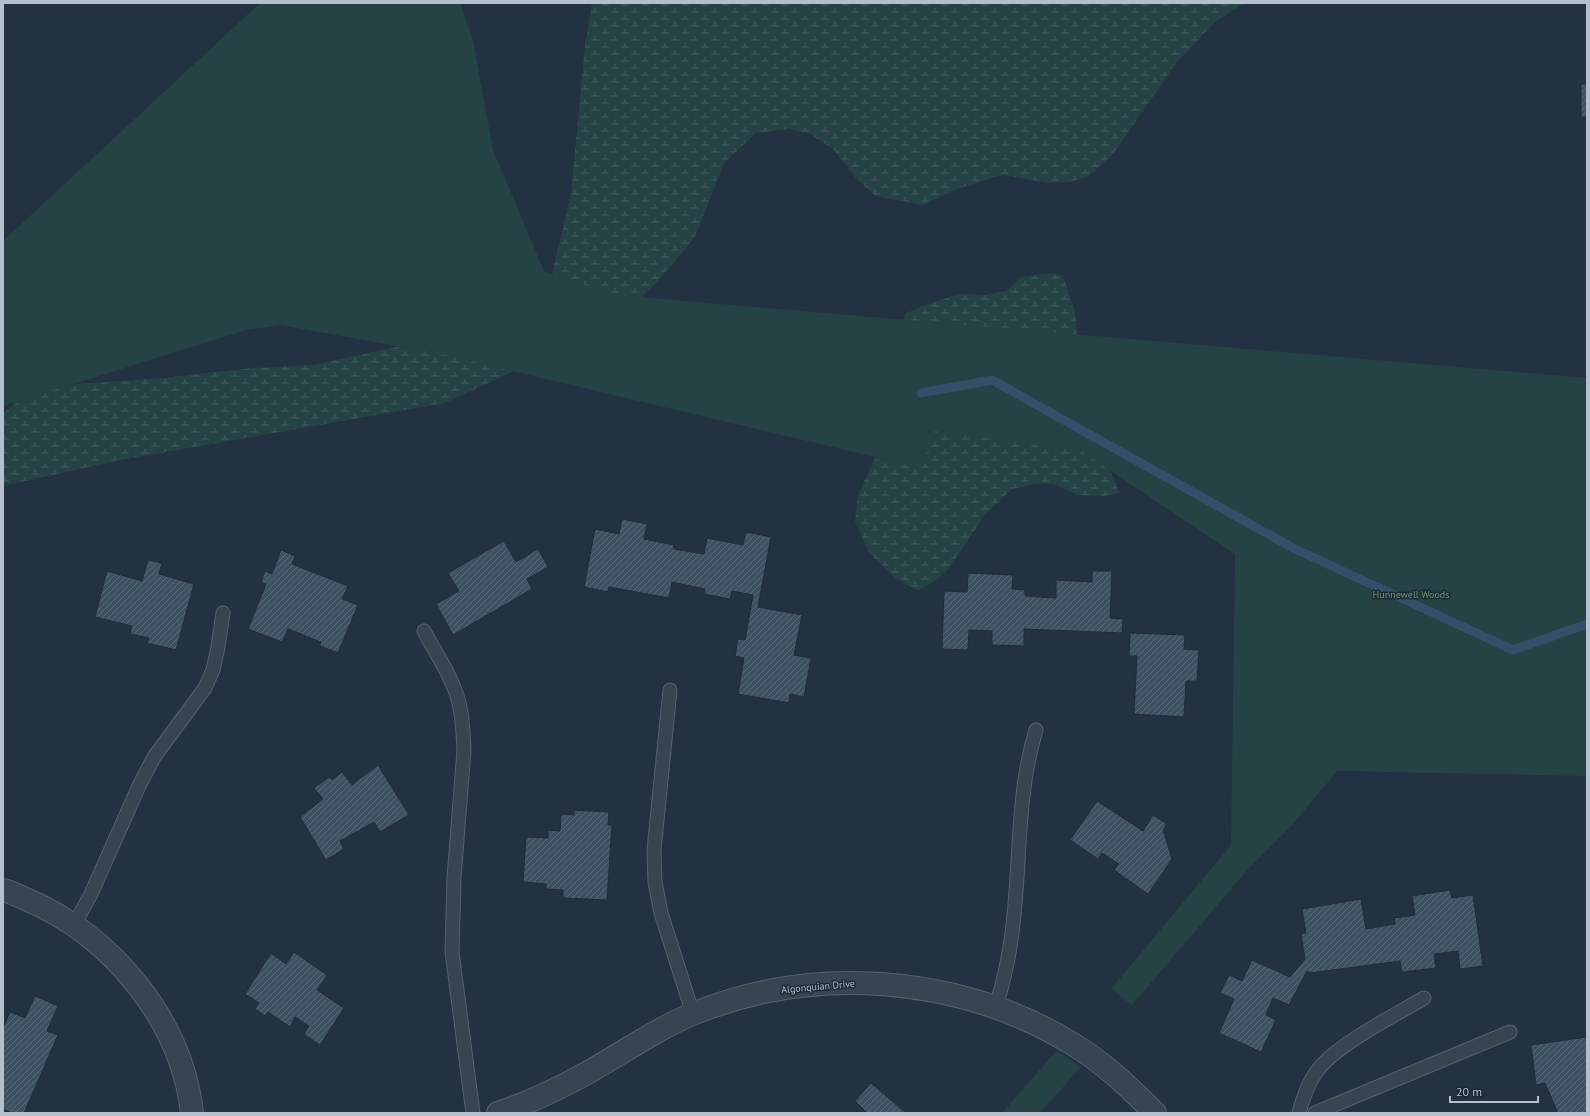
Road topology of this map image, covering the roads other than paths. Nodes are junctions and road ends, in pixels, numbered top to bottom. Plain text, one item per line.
1 (223, 613) dead end
2 (424, 631) dead end
3 (670, 690) dead end
4 (1036, 730) dead end
5 (3, 890) edge
6 (74, 925) junction
7 (1424, 998) dead end
8 (996, 1007) junction
9 (693, 1014) junction
10 (1510, 1032) dead end
11 (192, 1113) edge
12 (473, 1113) edge
13 (498, 1113) edge
14 (1155, 1113) edge
15 (1299, 1113) edge
16 (1315, 1113) edge

1 - 6 lane
2 - 12 lane
3 - 9 lane
4 - 8 lane
5 - 6 street
6 - 11 street
7 - 15 lane
8 - 9 street, Algonquian Drive
8 - 14 street, Algonquian Drive
9 - 13 street, Algonquian Drive
10 - 16 lane

